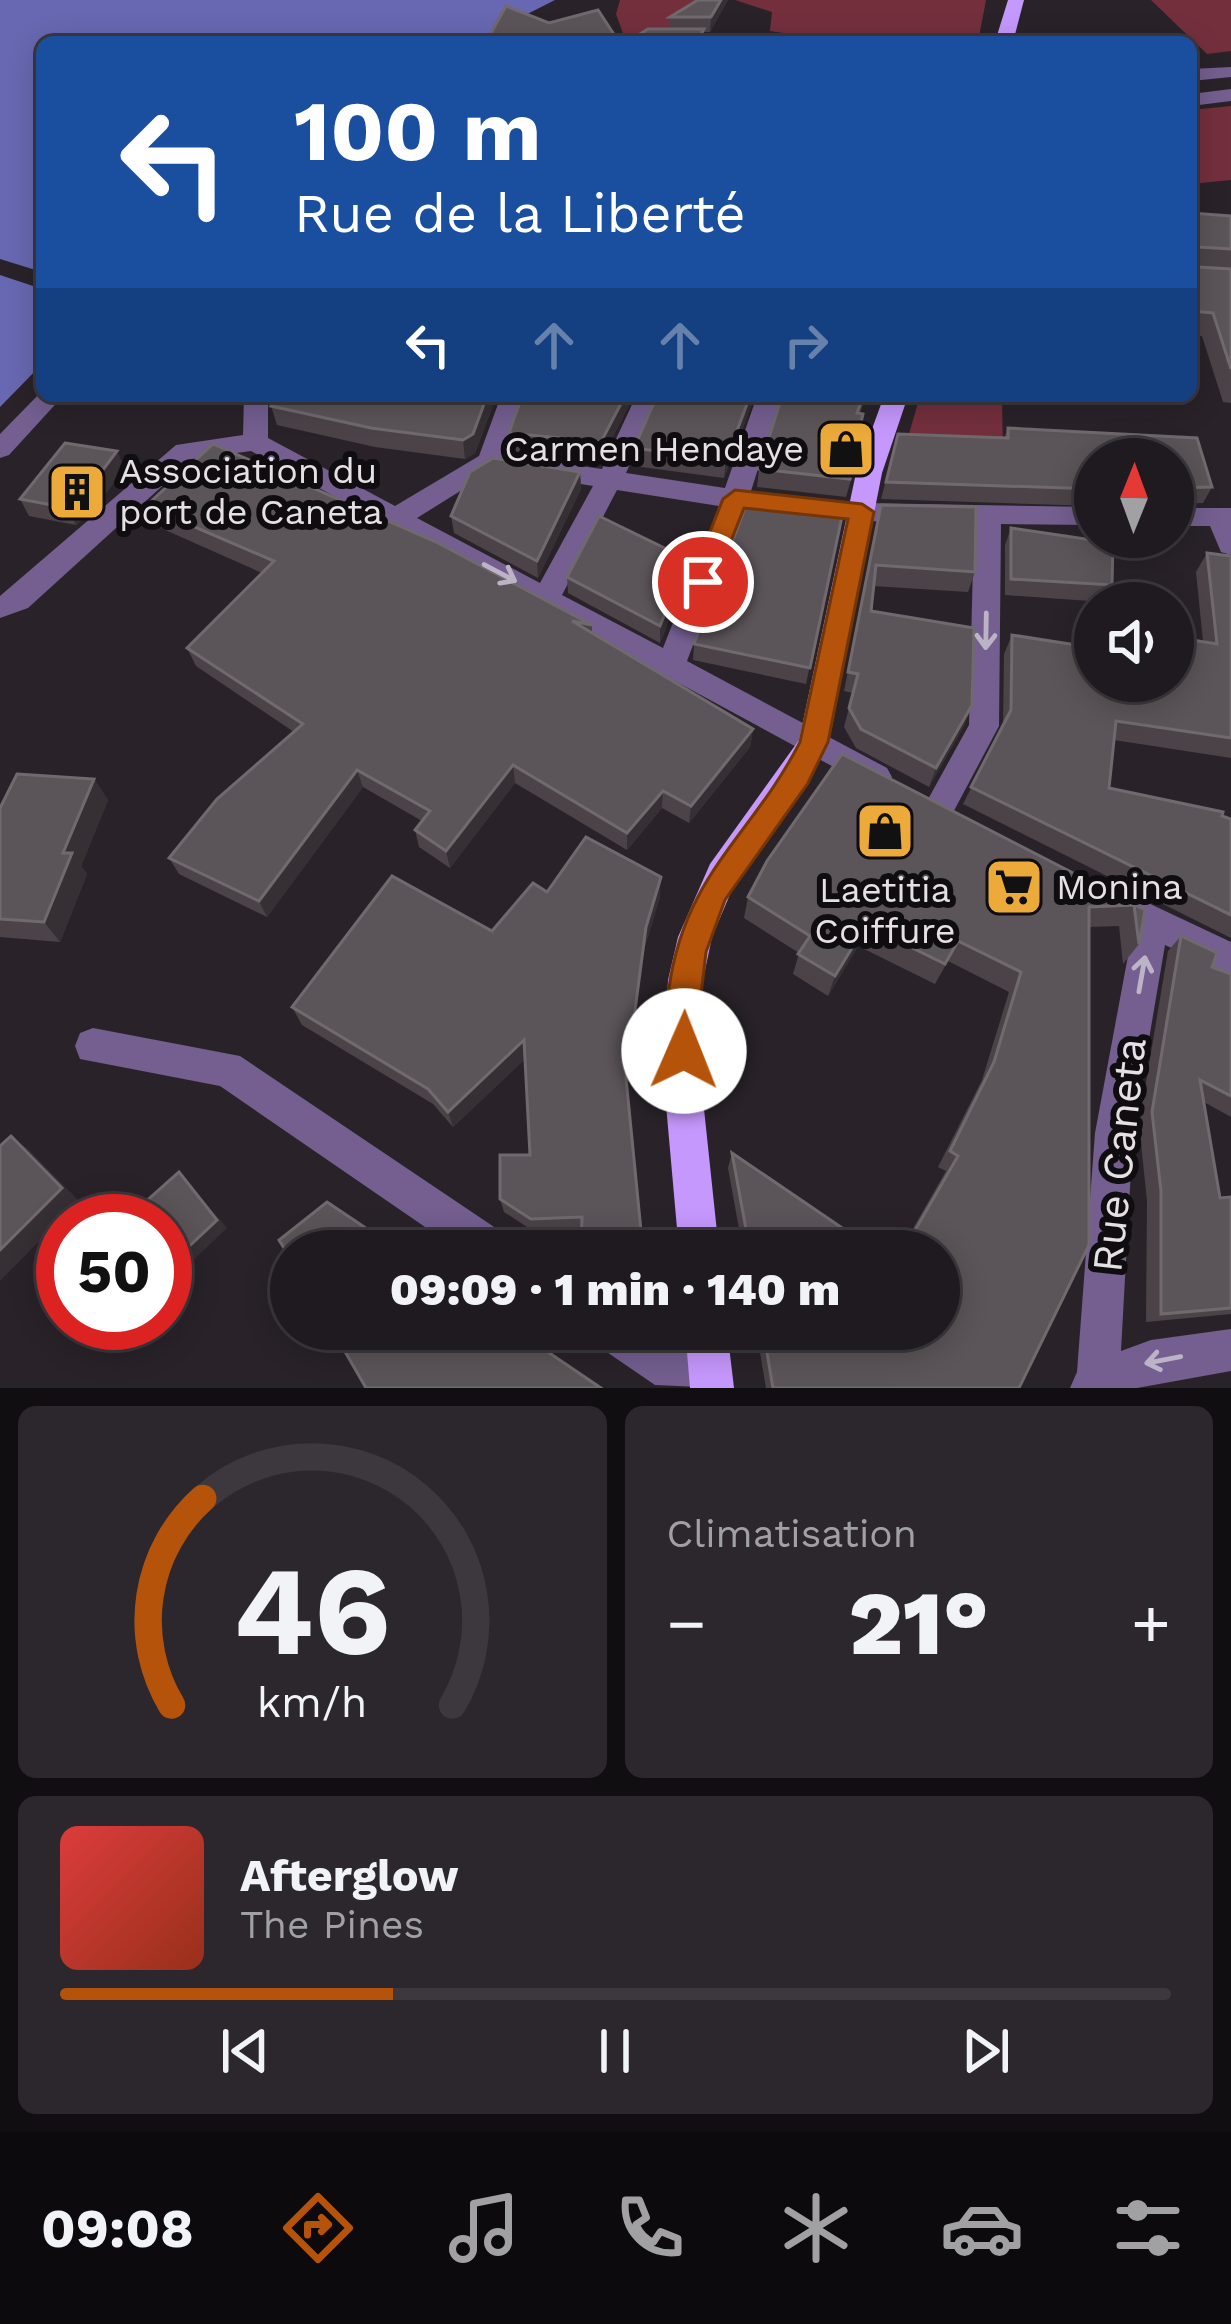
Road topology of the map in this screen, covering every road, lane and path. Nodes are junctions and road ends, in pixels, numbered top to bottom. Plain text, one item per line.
1 (1016, 0) edge
2 (1011, 36) edge
3 (1231, 72) edge
4 (1197, 75) edge
5 (1231, 95) edge
6 (1197, 99) edge
7 (45, 402) edge
8 (256, 402) edge
9 (511, 402) edge
10 (645, 402) edge
11 (767, 402) edge
12 (894, 402) edge
13 (255, 442) junction
14 (0, 449) edge
15 (490, 461) junction
16 (610, 479) junction
17 (735, 499) junction
18 (862, 512) junction
19 (988, 514) junction
20 (1074, 516) edge
21 (1194, 517) edge
22 (1225, 517) edge
23 (397, 518) junction
24 (1231, 545) edge
25 (545, 598) junction
26 (0, 607) edge
27 (670, 665) junction
28 (814, 742) junction
29 (1073, 881) edge
30 (1151, 921) junction
31 (1231, 960) edge
32 (94, 1046) dead end
33 (464, 1230) edge
34 (698, 1230) edge
35 (641, 1350) edge
36 (708, 1350) edge
37 (1231, 1350) edge
38 (711, 1380) edge
39 (1095, 1385) edge

1 - 2 main road
3 - 4 street
5 - 6 street
7 - 14 street
8 - 13 street
9 - 15 street
10 - 16 street
11 - 17 street
12 - 18 main road
13 - 23 street
13 - 26 street
15 - 16 street
15 - 23 street
16 - 17 street
16 - 25 street
17 - 18 street
17 - 27 street
18 - 19 street
18 - 28 main road
19 - 20 street
19 -> 28 street
21 - 22 street
22 - 24 street
23 -> 25 street
25 - 27 street
27 - 28 street
28 - 34 main road
29 - 30 street
30 - 31 street
39 -> 30 street, Rue Caneta
32 - 33 street
35 - 38 street
36 - 38 main road
37 -> 39 street

